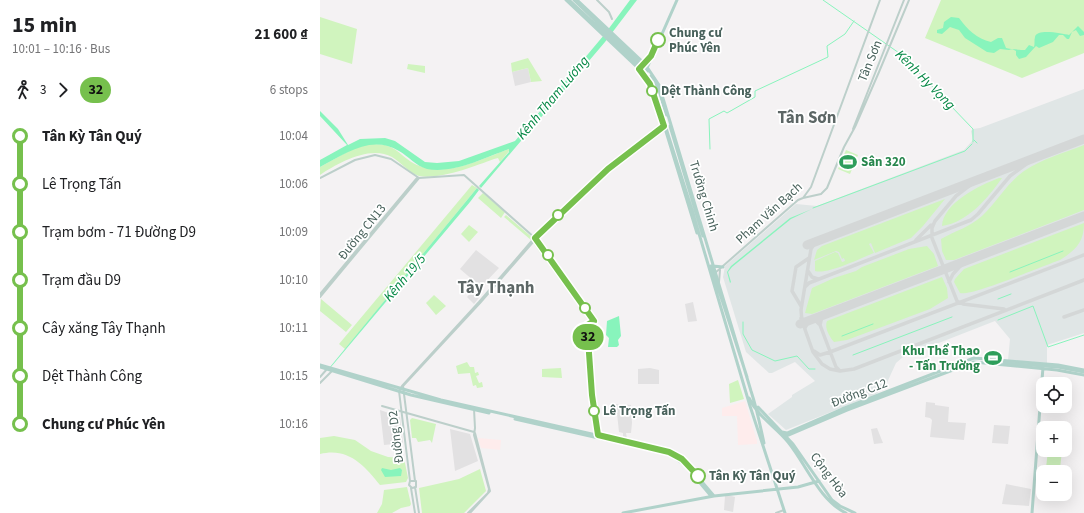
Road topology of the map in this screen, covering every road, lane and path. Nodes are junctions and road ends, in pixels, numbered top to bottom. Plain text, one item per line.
1 (566, 0) edge
2 (569, 0) edge
3 (574, 0) edge
4 (597, 0) edge
5 (677, 0) edge
6 (880, 0) edge
7 (904, 0) edge
8 (908, 0) edge
9 (579, 2) edge
10 (612, 19) dead end
11 (895, 22) junction
12 (899, 24) junction
13 (602, 29) junction
14 (892, 30) junction
15 (896, 31) junction
16 (623, 49) junction
17 (651, 56) junction
18 (637, 59) junction
19 (642, 60) junction
20 (648, 60) junction
21 (879, 62) junction
22 (883, 64) junction
23 (877, 66) junction
24 (644, 68) junction
25 (881, 68) junction
26 (867, 97) junction
27 (668, 126) junction
28 (660, 132) junction
29 (666, 134) junction
30 (670, 138) junction
31 (636, 148) junction
32 (679, 164) junction
33 (320, 178) edge
34 (418, 178) junction
35 (804, 197) junction
36 (545, 229) junction
37 (530, 233) junction
38 (539, 233) junction
39 (535, 238) junction
40 (712, 266) junction
41 (722, 268) junction
42 (712, 274) junction
43 (719, 285) junction
44 (320, 294) edge
45 (486, 295) junction
46 (320, 298) edge
47 (737, 346) junction
48 (999, 363) junction
49 (1044, 364) junction
50 (320, 366) edge
51 (327, 369) junction
52 (1043, 369) junction
53 (333, 371) junction
54 (1084, 373) edge
55 (320, 377) edge
56 (320, 383) edge
57 (402, 391) junction
58 (746, 393) junction
59 (382, 406) dead end
60 (755, 407) junction
61 (474, 409) junction
62 (759, 412) junction
63 (402, 413) junction
64 (407, 414) junction
65 (768, 423) junction
66 (759, 431) junction
67 (474, 432) junction
68 (782, 432) junction
69 (789, 440) junction
70 (410, 481) junction
71 (415, 481) junction
72 (817, 481) junction
73 (415, 487) junction
74 (411, 488) junction
75 (778, 489) junction
76 (713, 496) junction
77 (785, 511) edge
78 (415, 513) edge
79 (419, 513) edge
80 (469, 513) edge
81 (623, 513) edge
82 (776, 513) edge
83 (846, 513) edge
84 (850, 513) edge
85 (856, 513) edge
86 (1032, 513) edge

1 - 13 main road
2 - 13 main road
3 - 9 main road
4 - 10 street
5 - 17 main road
6 - 35 street, Phạm Văn Bạch
7 - 11 street, Tân Sơn
8 - 12 street, Tân Sơn
9 - 13 main road
11 - 12 street
11 - 14 street, Tân Sơn
12 - 15 street, Tân Sơn
13 - 16 main road, Trường Chinh
14 - 15 street
14 - 21 street, Tân Sơn
15 - 22 street, Tân Sơn
16 - 18 main road, Trường Chinh
16 - 19 main road, Trường Chinh
16 - 24 main road, Trường Chinh
17 - 20 main road
17 - 24 main road
18 - 19 main road
18 - 24 main road, Trường Chinh
19 - 20 main road
19 - 24 main road, Trường Chinh
20 - 24 main road
21 - 22 street
21 - 23 street, Tân Sơn
22 - 25 street, Tân Sơn
23 - 25 street
23 - 26 street, Tân Sơn
24 - 27 main road, Trường Chinh
24 - 27 main road, Trường Chinh
25 - 26 street, Tân Sơn
26 - 35 street, Tân Sơn
27 - 28 street
27 - 29 main road, Trường Chinh
27 - 30 main road, Trường Chinh
27 - 31 street
27 - 32 main road, Trường Chinh
28 - 29 main road
28 - 31 street
29 - 30 main road
29 - 32 main road, Trường Chinh
30 - 32 main road, Trường Chinh
31 - 36 street
32 - 40 main road, Trường Chinh
32 - 42 main road, Trường Chinh
33 - 34 street
34 - 37 street
34 - 44 street, Đường CN13
34 - 46 street, Đường CN13
35 - 41 street, Phạm Văn Bạch
36 - 38 street
36 - 45 street
37 - 38 street
37 - 39 street
38 - 39 street
39 - 45 street
40 - 41 main road
40 - 42 main road, Trường Chinh
41 - 42 street, Phạm Văn Bạch
41 - 43 street
42 - 43 main road, Trường Chinh
42 - 47 main road, Trường Chinh
42 - 58 main road, Trường Chinh
43 - 47 main road, Trường Chinh
45 - 57 street
47 - 60 main road, Trường Chinh
48 - 49 main road, Đường C12
48 - 52 main road, Đường C12
48 - 54 main road, bridge
48 - 68 main road, Đường C12
48 - 69 main road, Đường C12
49 - 52 main road
49 - 54 main road, Đường C12
50 - 51 main road
51 - 53 main road
51 - 55 street
52 - 54 main road, Đường C12
52 - 86 main road
53 - 56 street
53 - 57 main road
57 - 61 main road
57 - 63 street, Đường D2
57 - 64 street, Đường D2
58 - 60 main road, Trường Chinh
58 - 66 main road, Trường Chinh
59 - 63 street
60 - 62 main road, Trường Chinh
61 - 67 street
61 - 76 main road
62 - 65 main road, Cộng Hòa
62 - 66 main road, Trường Chinh
62 - 68 main road, Cộng Hòa
63 - 64 street
63 - 70 street, Đường D2
64 - 67 street
64 - 71 street, Đường D2
65 - 66 main road
65 - 69 main road, Cộng Hòa
65 - 69 main road
66 - 75 main road, Trường Chinh
67 - 80 street
68 - 69 main road, Cộng Hòa
69 - 72 main road, Cộng Hòa
70 - 71 street
70 - 74 street
71 - 73 street
72 - 75 main road
72 - 83 main road, Cộng Hòa
72 - 84 main road, Cộng Hòa
72 - 85 main road, Cộng Hòa
73 - 74 street
73 - 79 street
74 - 78 street
75 - 76 main road
75 - 77 main road, Trường Chinh
76 - 81 main road
77 - 82 street

